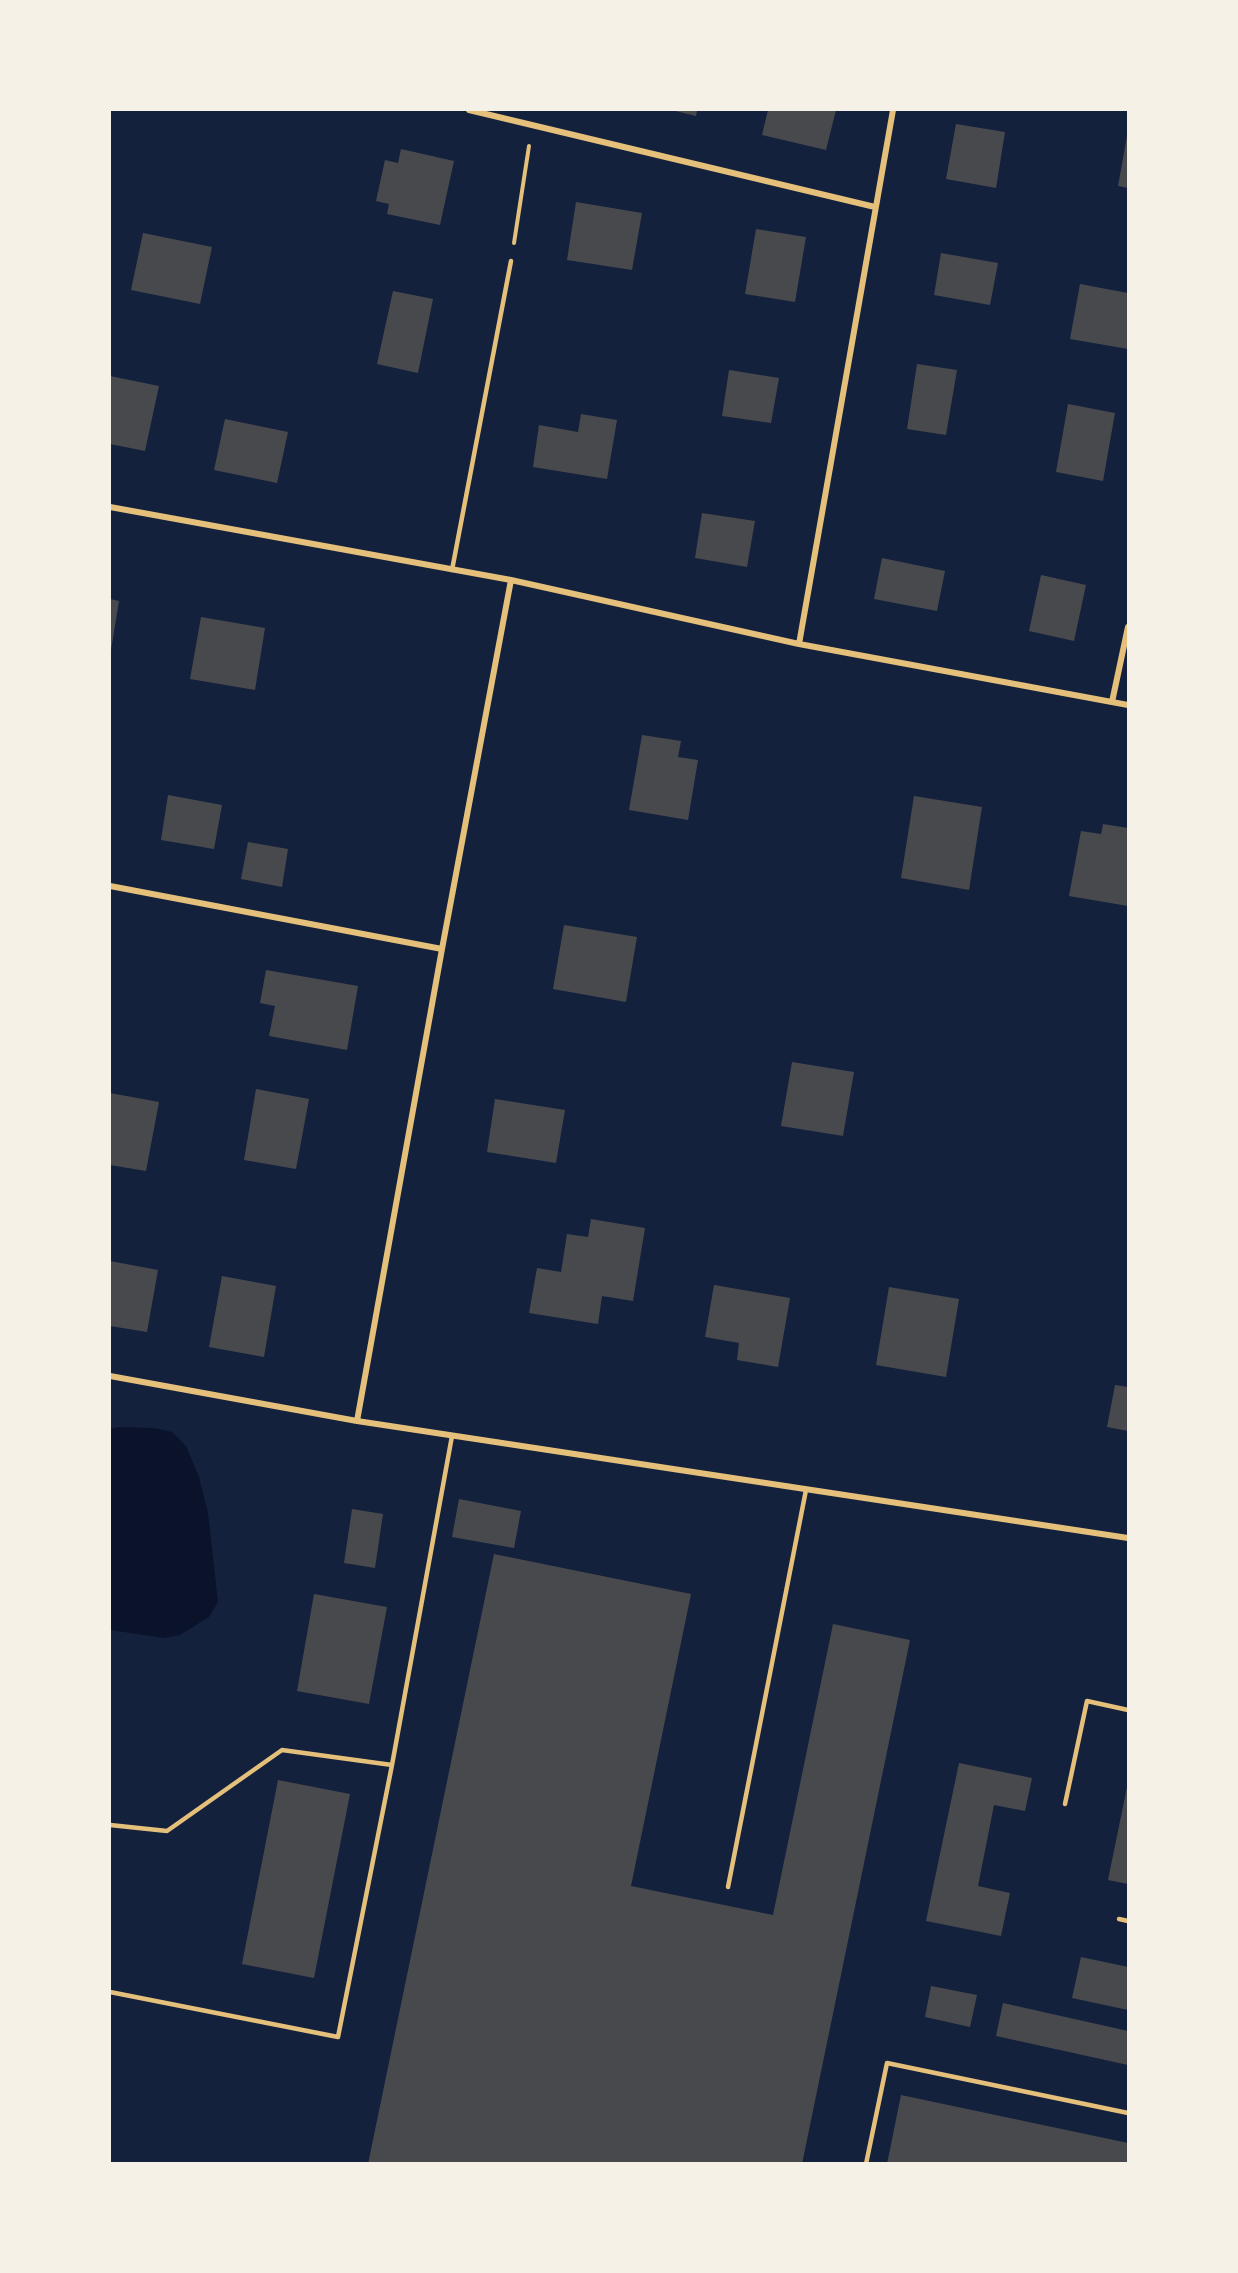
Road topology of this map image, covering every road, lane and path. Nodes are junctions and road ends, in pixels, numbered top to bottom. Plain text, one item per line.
1 (469, 110) edge
2 (893, 110) edge
3 (533, 125) junction
4 (875, 207) junction
5 (511, 261) joint
6 (110, 507) edge
7 (452, 570) junction
8 (511, 580) junction
9 (1128, 627) edge
10 (799, 644) junction
11 (1112, 702) junction
12 (1128, 705) edge
13 (110, 886) edge
14 (442, 949) junction
15 (110, 1376) edge
16 (357, 1421) junction
17 (452, 1436) junction
18 (806, 1490) junction
19 (1128, 1538) edge
20 (1128, 1710) edge
21 (392, 1765) junction
22 (1065, 1804) dead end
23 (110, 1825) edge
24 (728, 1887) dead end
25 (1119, 1919) dead end
26 (1128, 1921) edge
27 (110, 1992) edge
28 (1128, 2113) edge
29 (866, 2163) edge

1 - 3 street
2 - 4 street
3 - 4 street
3 - 5 path
4 - 10 street
5 - 7 lane
6 - 7 street
7 - 8 street
8 - 10 street
8 - 14 street
9 - 11 street
10 - 11 street
11 - 12 street
13 - 14 street
14 - 16 street
15 - 16 street
16 - 17 street
17 - 18 street
17 - 21 lane
18 - 19 street
18 - 24 lane
20 - 22 lane
21 - 23 lane
21 - 27 lane
25 - 26 lane
28 - 29 lane

